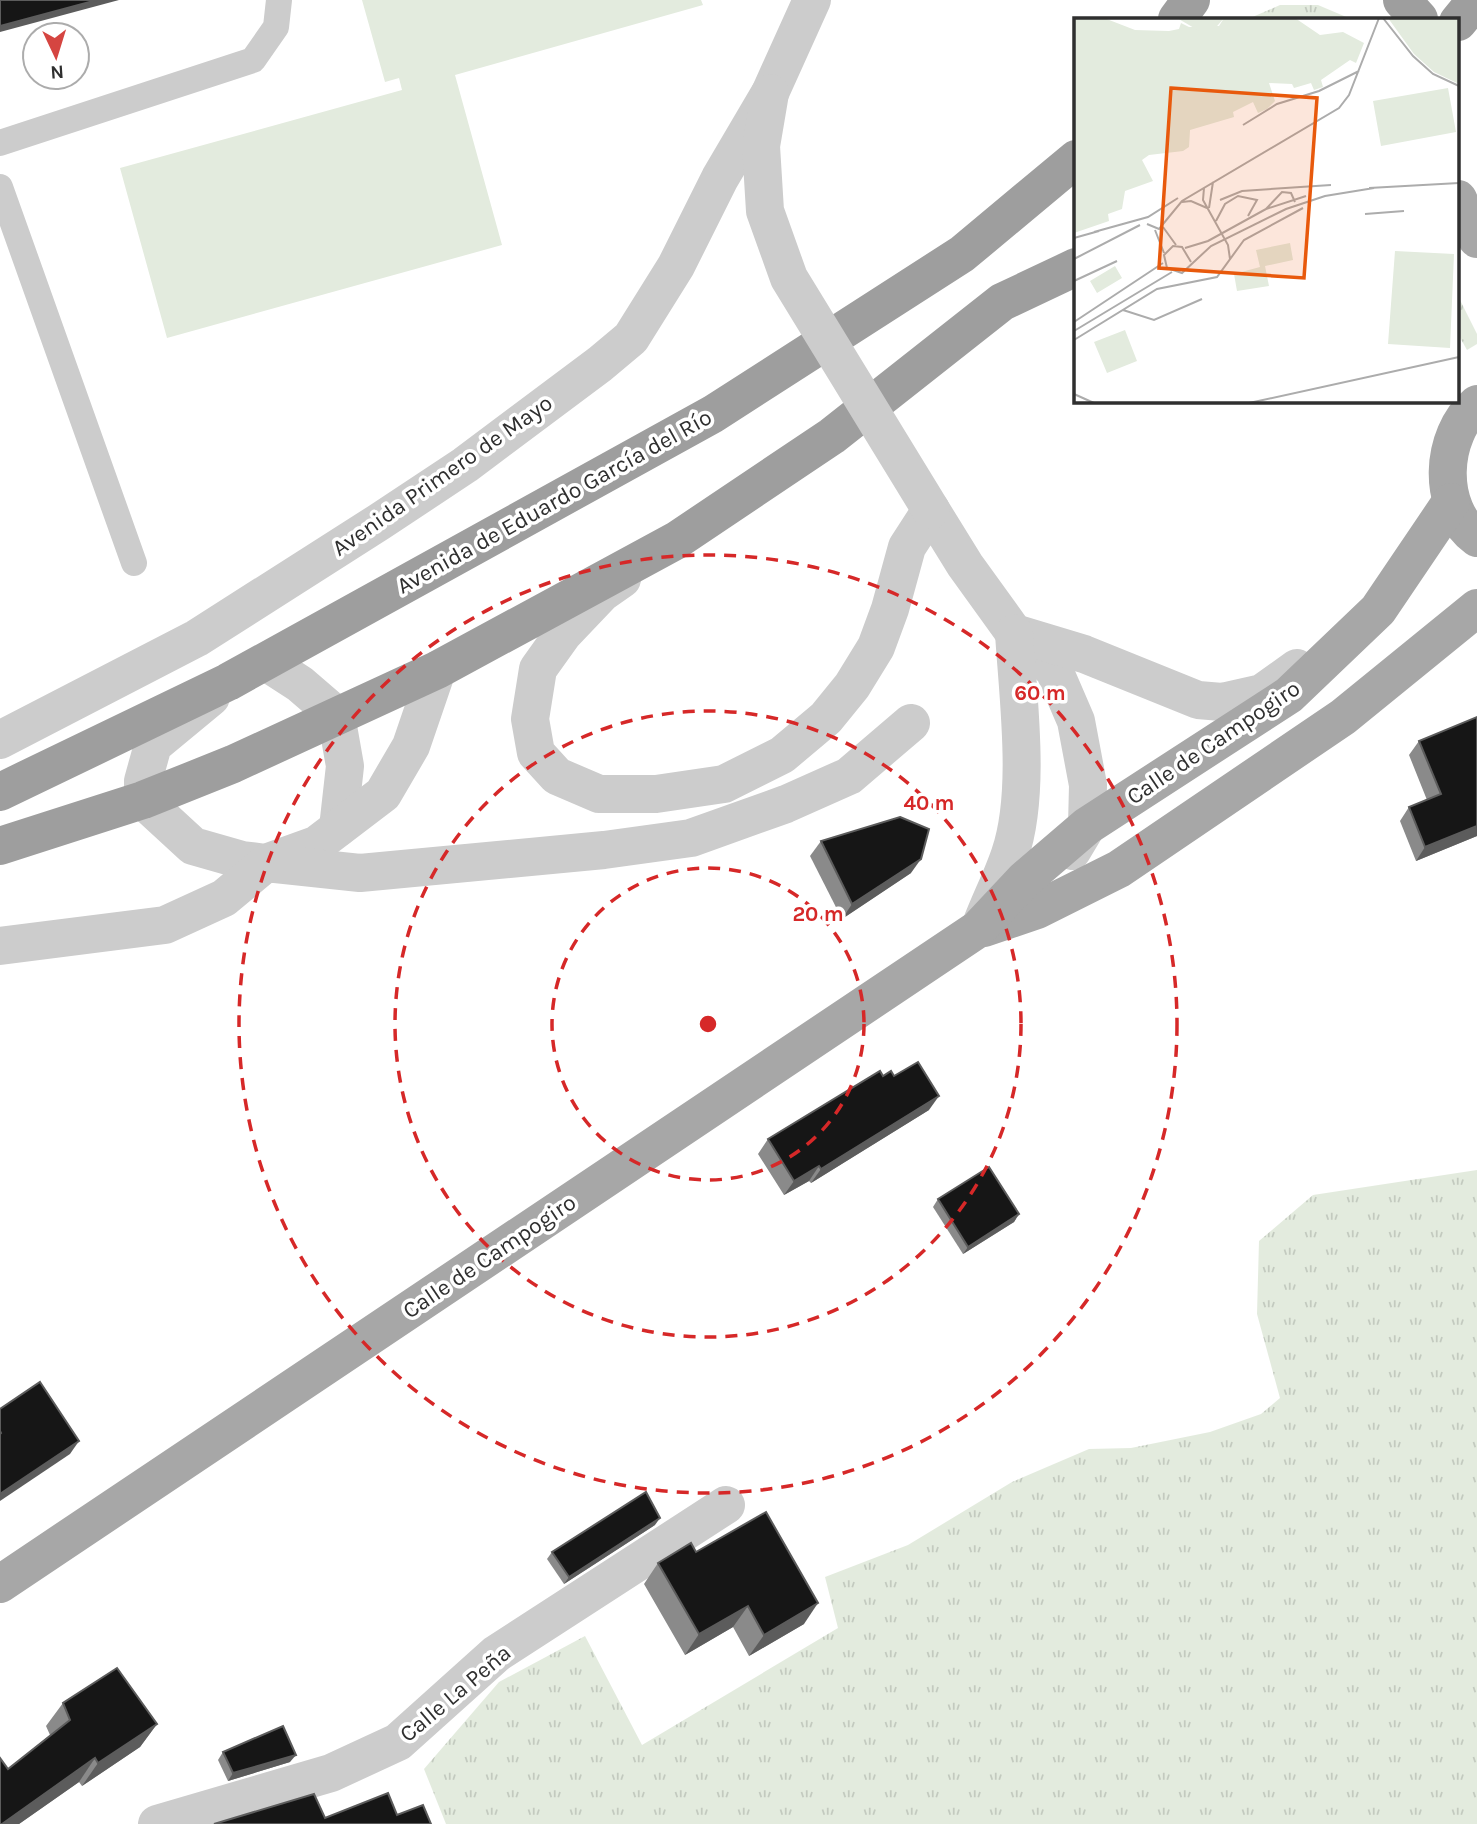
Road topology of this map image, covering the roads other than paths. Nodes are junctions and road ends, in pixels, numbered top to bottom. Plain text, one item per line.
1 (279, 0) edge
2 (811, 0) edge
3 (1191, 0) edge
4 (1402, 0) edge
5 (1476, 0) edge
6 (1178, 18) edge
7 (1418, 18) edge
8 (1460, 20) edge
9 (770, 93) junction
10 (0, 143) edge
11 (1074, 161) edge
12 (0, 187) edge
13 (1460, 203) edge
14 (1477, 239) edge
15 (1074, 268) edge
16 (1465, 407) edge
17 (1451, 502) junction
18 (931, 510) junction
19 (1477, 538) edge
20 (677, 540) junction
21 (134, 563) dead end
22 (1477, 608) edge
23 (1378, 610) junction
24 (1014, 633) junction
25 (265, 662) junction
26 (437, 670) junction
27 (228, 682) junction
28 (336, 715) junction
29 (911, 723) dead end
30 (0, 740) edge
31 (0, 792) edge
32 (143, 800) junction
33 (1087, 826) junction
34 (338, 828) junction
35 (0, 845) edge
36 (266, 863) junction
37 (1037, 910) junction
38 (978, 929) junction
39 (0, 946) edge
40 (726, 1505) dead end
41 (0, 1584) edge
42 (157, 1824) edge

1 - 10 lane
2 - 9 street, Avenida Primero de Mayo
3 - 6 highway
4 - 7 highway
5 - 8 highway
9 - 18 street, Avenida Primero de Mayo, bridge
9 - 30 street, Avenida Primero de Mayo
11 - 25 highway, Avenida de Eduardo García del Río
12 - 21 lane
13 - 14 main road
15 - 20 highway
16 - 17 main road
17 - 19 main road
17 - 23 main road, Calle de Campogiro
18 - 20 street
18 - 24 street, Avenida Primero de Mayo
20 - 26 highway
22 - 37 main road, Calle de Campogiro
23 - 24 street
23 - 33 main road, Calle de Campogiro
24 - 33 street, Avenida Primero de Mayo
24 - 38 street
25 - 27 highway, Avenida de Eduardo García del Río
25 - 28 street
26 - 28 highway
26 - 34 street
27 - 31 highway, Avenida de Eduardo García del Río
27 - 32 street
28 - 32 highway
28 - 34 street
29 - 36 street
32 - 35 highway
32 - 36 street
33 - 37 street
33 - 38 main road, Calle de Campogiro
34 - 36 street
36 - 39 street
37 - 38 main road, Calle de Campogiro
38 - 41 main road, Calle de Campogiro
40 - 42 street, Calle La Peña

